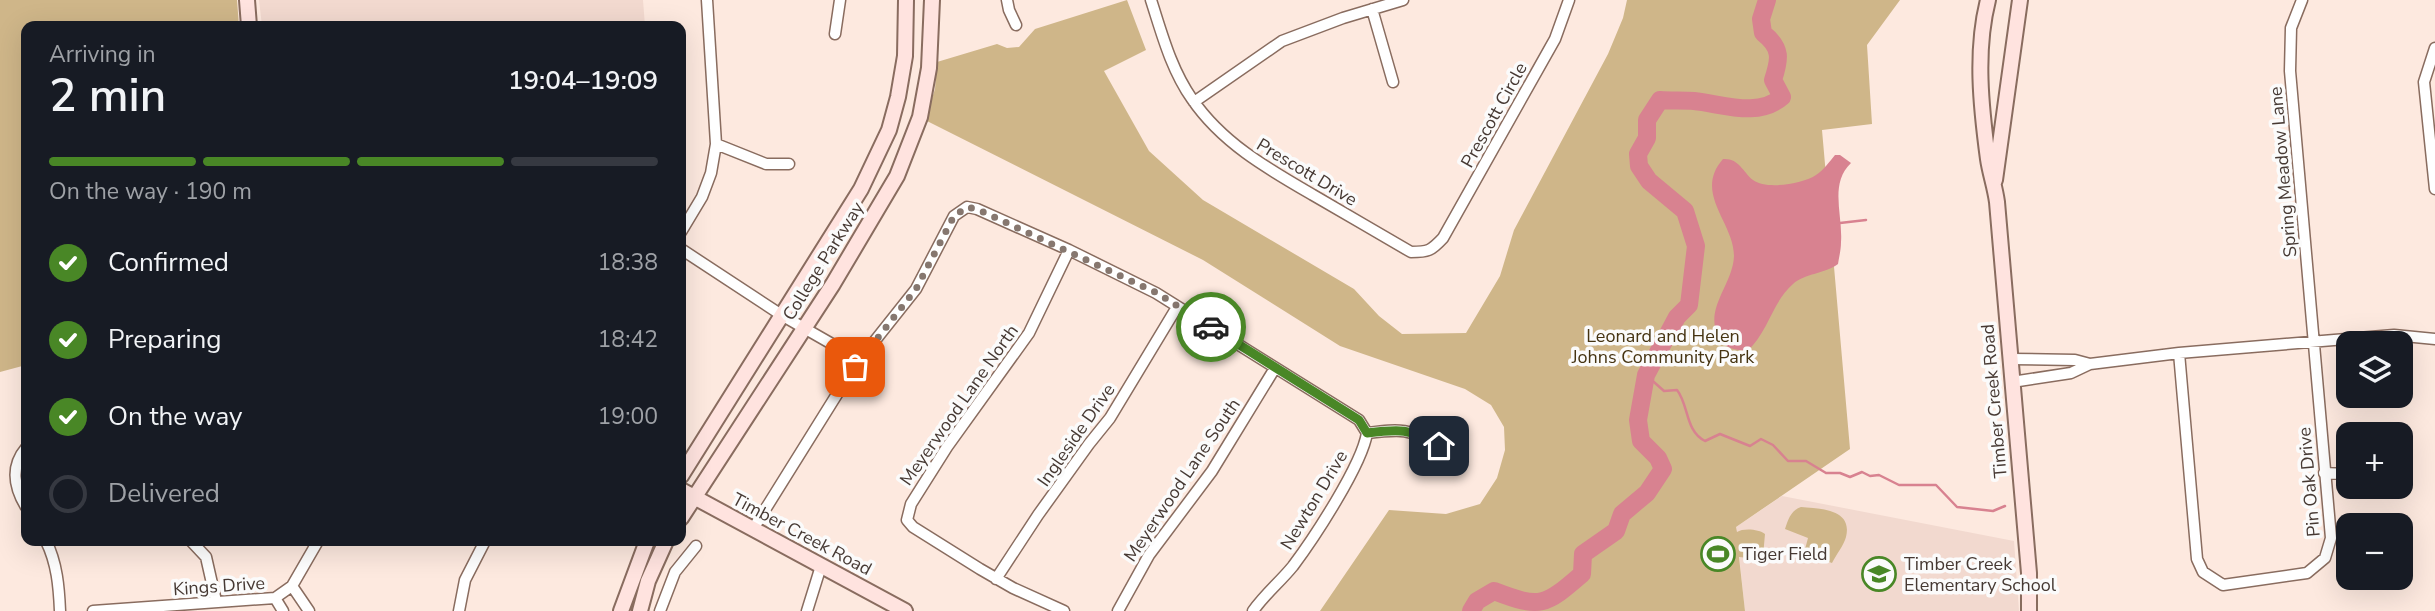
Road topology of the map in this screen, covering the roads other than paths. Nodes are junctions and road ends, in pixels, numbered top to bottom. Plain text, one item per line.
1 (247, 0) edge
2 (706, 0) edge
3 (840, 0) edge
4 (906, 0) edge
5 (932, 0) edge
6 (1007, 0) edge
7 (1151, 0) edge
8 (1403, 0) edge
9 (1569, 0) edge
10 (1988, 0) edge
11 (2020, 0) edge
12 (2302, 0) edge
13 (1372, 9) junction
14 (249, 21) edge
15 (1016, 24) dead end
16 (835, 34) dead end
17 (2435, 48) edge
18 (1393, 82) dead end
19 (1194, 102) junction
20 (716, 144) junction
21 (789, 164) dead end
22 (1994, 188) junction
23 (2435, 188) edge
24 (686, 224) edge
25 (1439, 243) joint
26 (1069, 250) junction
27 (686, 253) edge
28 (1177, 307) junction
29 (783, 316) junction
30 (804, 327) junction
31 (2435, 339) edge
32 (2313, 342) junction
33 (2179, 353) junction
34 (2010, 359) junction
35 (860, 360) junction
36 (2090, 364) junction
37 (1275, 368) junction
38 (2012, 382) junction
39 (1367, 433) junction
40 (1439, 446) dead end
41 (21, 455) edge
42 (686, 468) edge
43 (2324, 473) junction
44 (2336, 474) edge
45 (686, 493) edge
46 (21, 496) edge
47 (694, 497) junction
48 (686, 510) edge
49 (753, 529) junction
50 (696, 545) dead end
51 (48, 546) edge
52 (196, 546) edge
53 (315, 546) edge
54 (482, 546) edge
55 (645, 546) edge
56 (664, 546) edge
57 (821, 566) junction
58 (996, 579) junction
59 (292, 586) junction
60 (275, 598) junction
61 (216, 601) junction
62 (161, 608) edge
63 (135, 609) edge
64 (60, 611) edge
65 (93, 611) edge
66 (282, 611) edge
67 (309, 611) edge
68 (459, 611) edge
69 (621, 611) edge
70 (640, 611) edge
71 (660, 611) edge
72 (807, 611) edge
73 (905, 611) edge
74 (1064, 611) edge
75 (1118, 611) edge
76 (1253, 611) edge
77 (2029, 611) edge

1 - 14 main road
2 - 20 street
3 - 16 street
4 - 29 main road, College Parkway
5 - 30 main road, College Parkway
6 - 15 street
7 - 19 street, Prescott Drive
8 - 13 street
9 - 25 street, Prescott Circle
10 - 22 main road, Timber Creek Road
11 - 22 main road, Timber Creek Road
12 - 32 street, Spring Meadow Lane
13 - 18 street
13 - 19 street
17 - 23 street
19 - 25 street, Prescott Drive
20 - 21 street
20 - 24 street
22 - 34 main road, Timber Creek Road
26 - 28 street
26 - 35 street
26 - 58 street, Meyerwood Lane North
27 - 29 street
28 - 37 street
28 - 58 street, Ingleside Drive
29 - 30 street
29 - 42 main road, College Parkway
30 - 35 street
30 - 47 main road, College Parkway
31 - 32 street
32 - 33 street
32 - 43 street, Pin Oak Drive
33 - 36 street
33 - 43 street, Pin Oak Drive
34 - 36 street
34 - 38 main road, Timber Creek Road
35 - 49 street
36 - 38 street
37 - 39 street
37 - 75 street, Meyerwood Lane South
38 - 77 main road, Timber Creek Road
39 - 40 street
39 - 76 street, Newton Drive
41 - 46 street
43 - 44 street
45 - 47 main road, Timber Creek Road
47 - 48 main road, College Parkway
47 - 49 main road, Timber Creek Road
49 - 57 main road, Timber Creek Road
50 - 71 street
51 - 64 street
52 - 61 street
53 - 59 street, Kings Drive
54 - 68 street
55 - 69 main road
56 - 70 main road
57 - 72 street
57 - 73 main road, Timber Creek Road
58 - 74 street
59 - 60 street, Kings Drive
59 - 67 street
60 - 61 street, Kings Drive
60 - 66 street
61 - 62 street, Kings Drive
62 - 63 street, Kings Drive
63 - 65 street, Kings Drive

